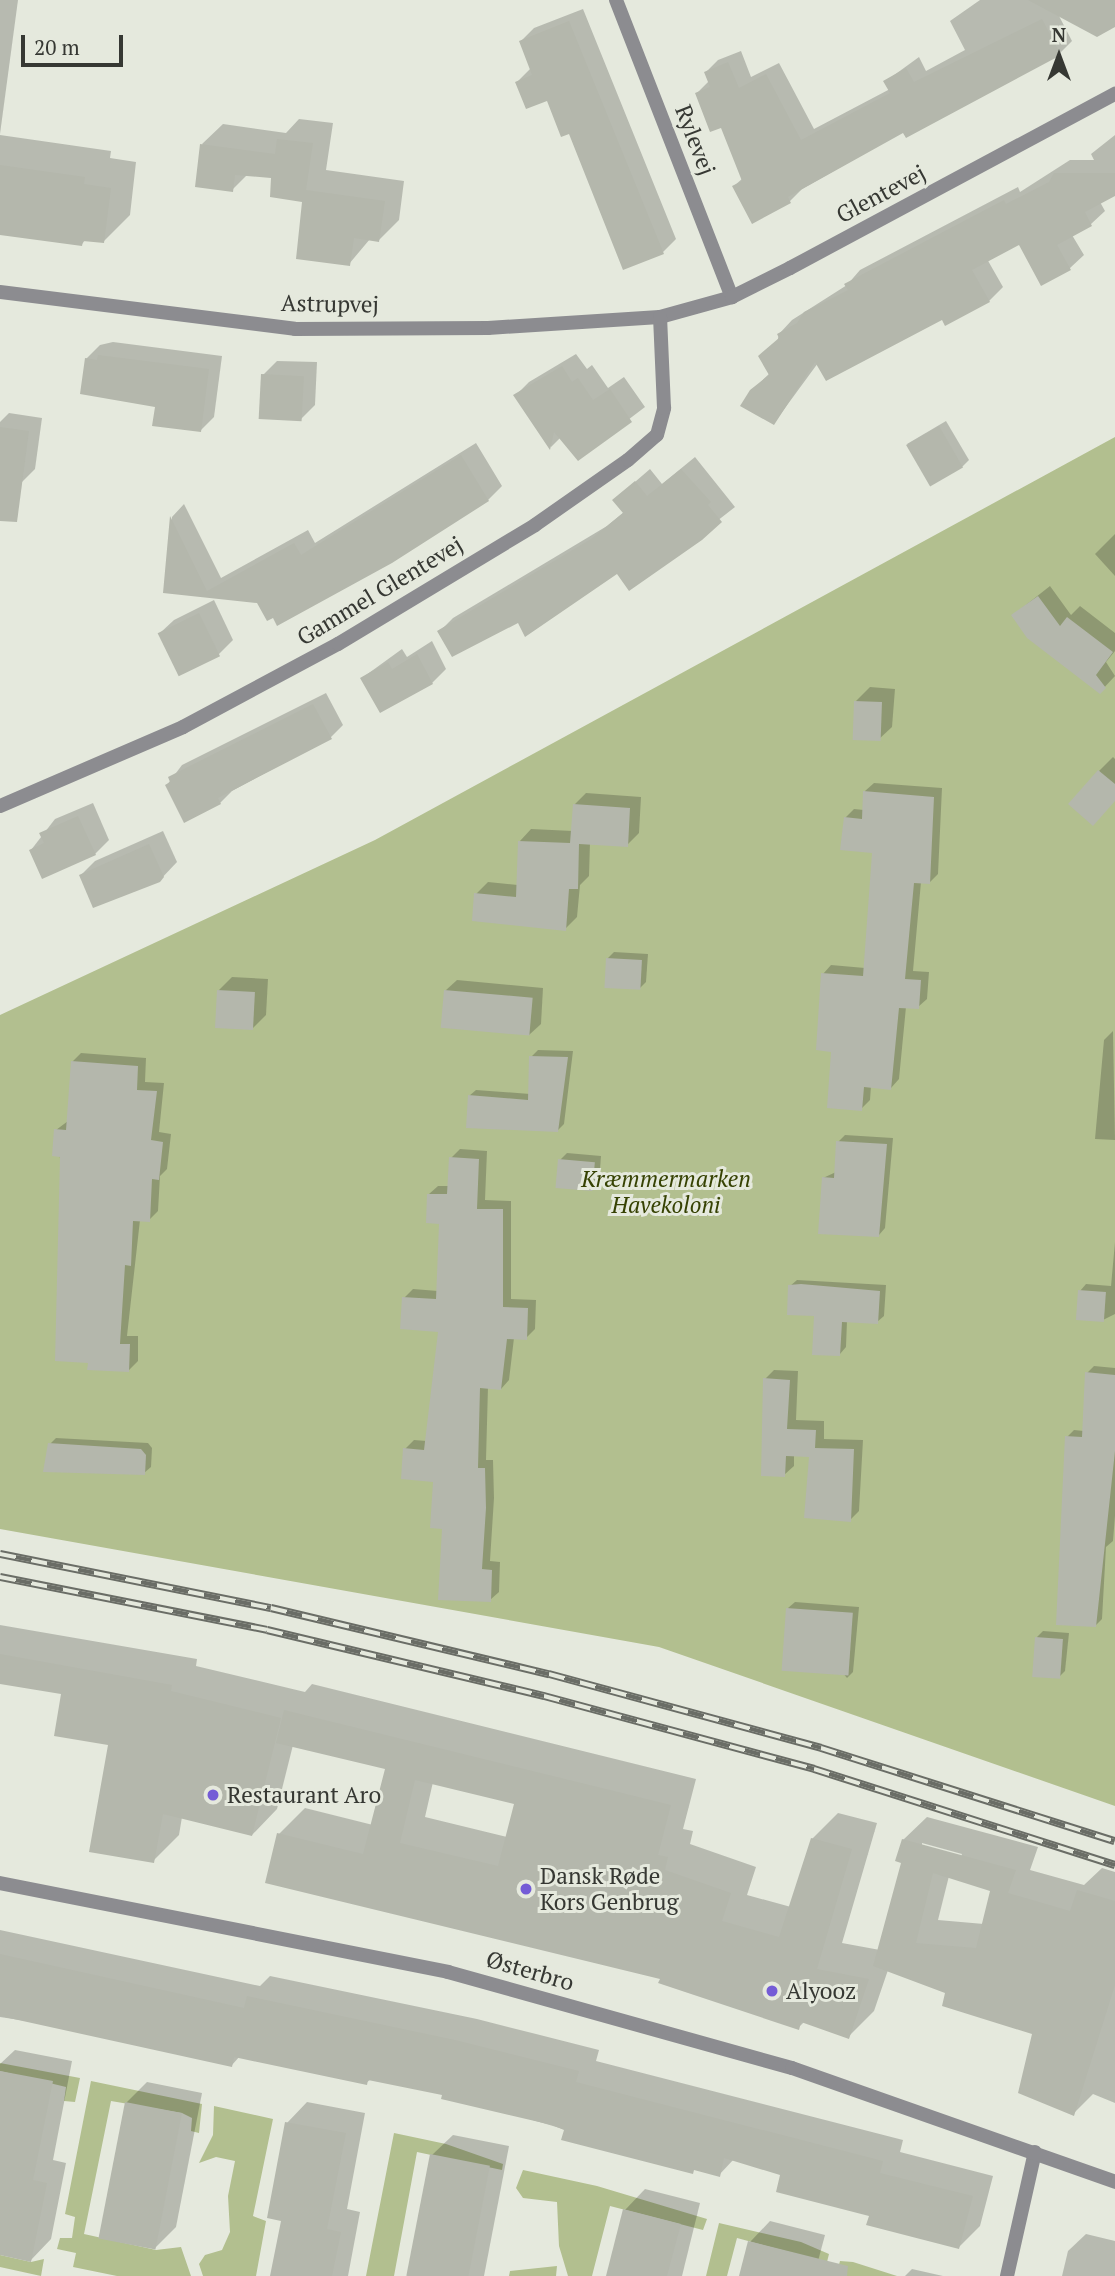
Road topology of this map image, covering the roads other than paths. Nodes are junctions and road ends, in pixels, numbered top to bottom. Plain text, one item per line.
1 (616, 0) edge
2 (1115, 94) edge
3 (0, 292) edge
4 (732, 297) junction
5 (660, 317) junction
6 (0, 806) edge
7 (0, 1883) edge
8 (1035, 2152) junction
9 (1115, 2182) edge
10 (1007, 2276) edge

1 - 4 street, Rylevej
2 - 4 street, Glentevej
3 - 5 street, Astrupvej
4 - 5 street, Glentevej
5 - 6 street, Gammel Glentevej
7 - 8 street, Østerbro
8 - 9 street, Østerbro
8 - 10 street

